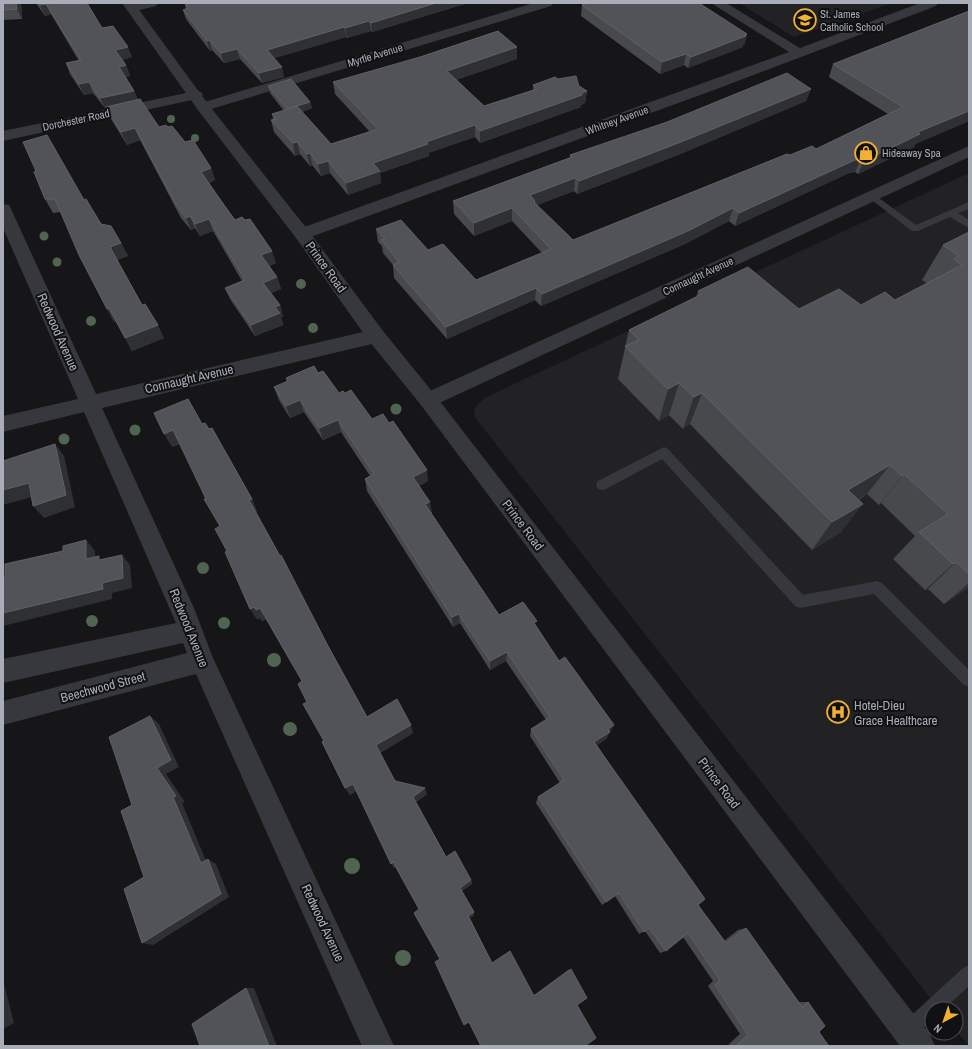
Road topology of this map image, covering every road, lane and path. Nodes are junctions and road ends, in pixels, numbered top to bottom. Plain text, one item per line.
1 (152, 3) edge
2 (547, 3) edge
3 (717, 3) edge
4 (932, 3) edge
5 (130, 6) edge
6 (800, 53) junction
7 (199, 101) junction
8 (3, 136) edge
9 (969, 151) edge
10 (872, 196) junction
11 (969, 204) edge
12 (3, 209) edge
13 (951, 213) junction
14 (969, 225) edge
15 (302, 234) junction
16 (376, 336) junction
17 (428, 400) junction
18 (90, 403) junction
19 (3, 424) edge
20 (602, 485) dead end
21 (190, 631) junction
22 (202, 661) junction
23 (3, 671) edge
24 (969, 680) edge
25 (3, 713) edge
26 (969, 974) edge
27 (913, 1038) edge
28 (378, 1046) edge

1 - 5 street
2 - 7 street, Myrtle Avenue
3 - 6 street
4 - 6 street, Whitney Avenue
5 - 7 street, Prince Road
6 - 15 street, Whitney Avenue
7 - 8 street, Dorchester Road
7 - 15 street, Prince Road
9 - 10 street, Connaught Avenue
10 - 13 lane
10 - 17 street, Connaught Avenue
11 - 13 lane
12 - 18 street, Redwood Avenue
13 - 14 lane
15 - 16 street, Prince Road
16 - 17 street, Prince Road
16 - 18 street, Connaught Avenue
17 - 27 street, Prince Road
18 - 19 street, Connaught Avenue
18 - 21 street, Redwood Avenue
20 - 24 lane
21 - 22 street, Redwood Avenue
21 - 23 street
22 - 25 street, Beechwood Street
22 - 28 street, Redwood Avenue
26 - 27 lane

